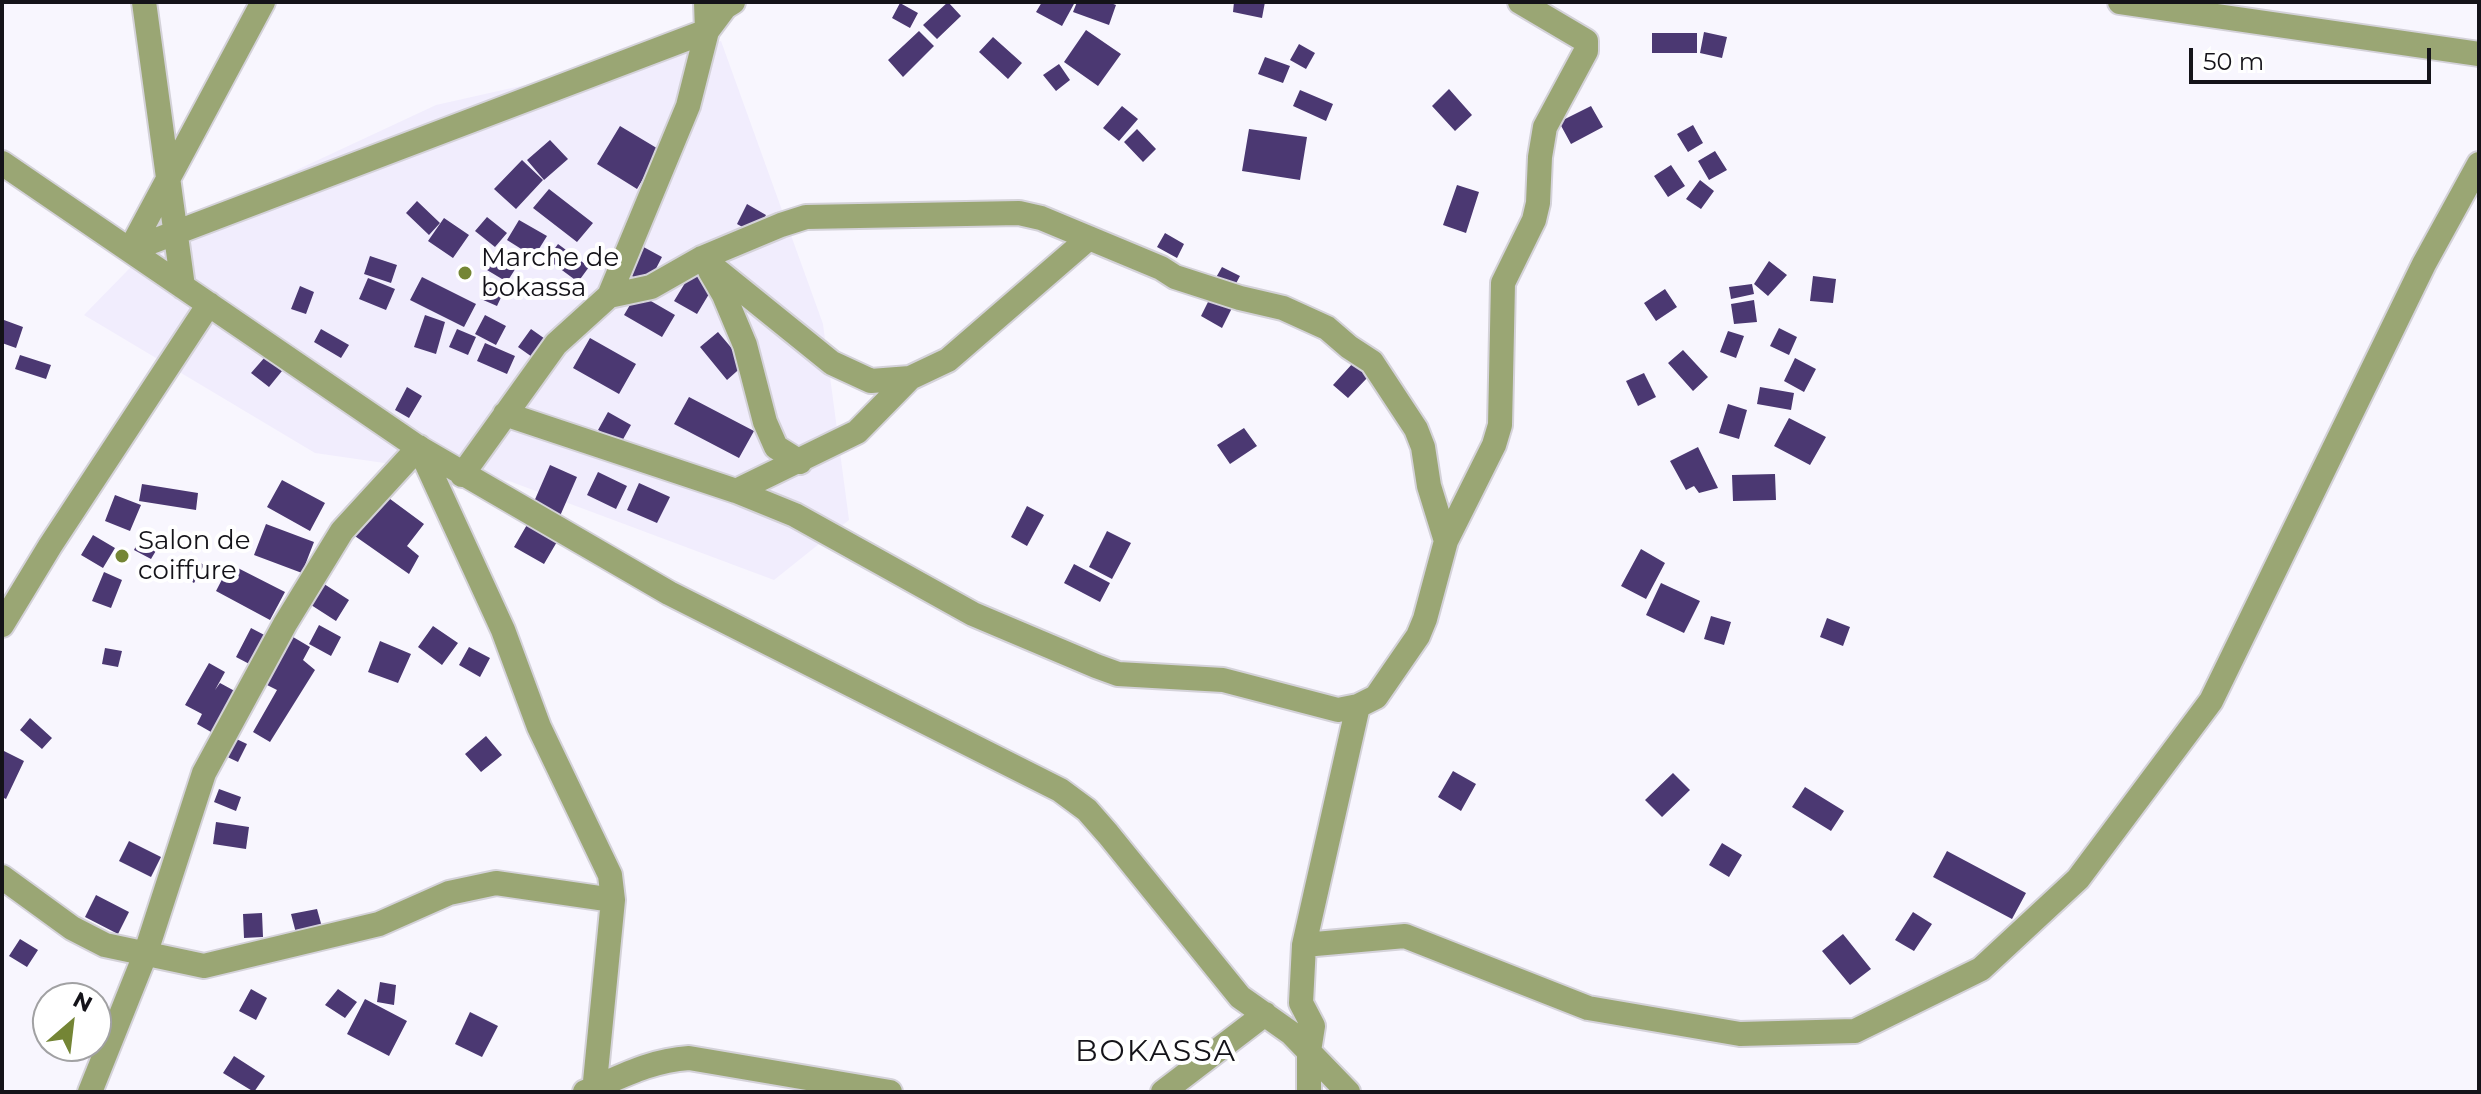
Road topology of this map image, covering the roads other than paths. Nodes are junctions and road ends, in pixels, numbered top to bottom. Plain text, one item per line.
1 (144, 2) edge
2 (263, 2) edge
3 (706, 2) edge
4 (733, 2) edge
5 (1520, 2) edge
6 (2120, 2) edge
7 (707, 31) junction
8 (2479, 54) edge
9 (2, 163) edge
10 (2479, 164) edge
11 (168, 178) junction
12 (176, 232) junction
13 (1089, 238) junction
14 (130, 250) junction
15 (702, 258) junction
16 (183, 287) junction
17 (609, 296) junction
18 (209, 304) junction
19 (910, 378) junction
20 (505, 414) junction
21 (419, 447) junction
22 (800, 462) junction
23 (462, 475) junction
24 (736, 491) junction
25 (1446, 541) junction
26 (2, 625) edge
27 (1358, 706) junction
28 (2, 877) edge
29 (613, 900) junction
30 (1304, 945) junction
31 (145, 955) junction
32 (1265, 1014) junction
33 (1309, 1051) junction
34 (823, 1082) junction
35 (591, 1091) edge
36 (90, 1092) edge
37 (791, 1092) edge
38 (890, 1092) edge
39 (1163, 1092) edge
40 (1309, 1092) edge
41 (1348, 1092) edge

1 - 11 street
2 - 11 street
3 - 7 street
4 - 7 street
5 - 25 street
6 - 8 street
7 - 12 street
7 - 17 street
9 - 14 street
10 - 30 street
11 - 12 street
11 - 14 street
12 - 14 street
12 - 16 street
13 - 15 street
13 - 19 street
13 - 25 street
14 - 16 street
15 - 17 street
15 - 19 street
15 - 22 street
16 - 18 street
17 - 20 street
18 - 21 street
18 - 26 street
19 - 22 street
20 - 23 street
20 - 24 street
21 - 23 street
21 - 29 street
21 - 31 street
22 - 24 street
23 - 32 street
24 - 27 street
25 - 27 street
27 - 30 street
28 - 31 street
29 - 31 street
29 - 35 street
30 - 33 street
31 - 36 street
32 - 33 street
32 - 39 street
33 - 40 street
33 - 41 street
34 - 35 street
34 - 37 street
34 - 38 street

